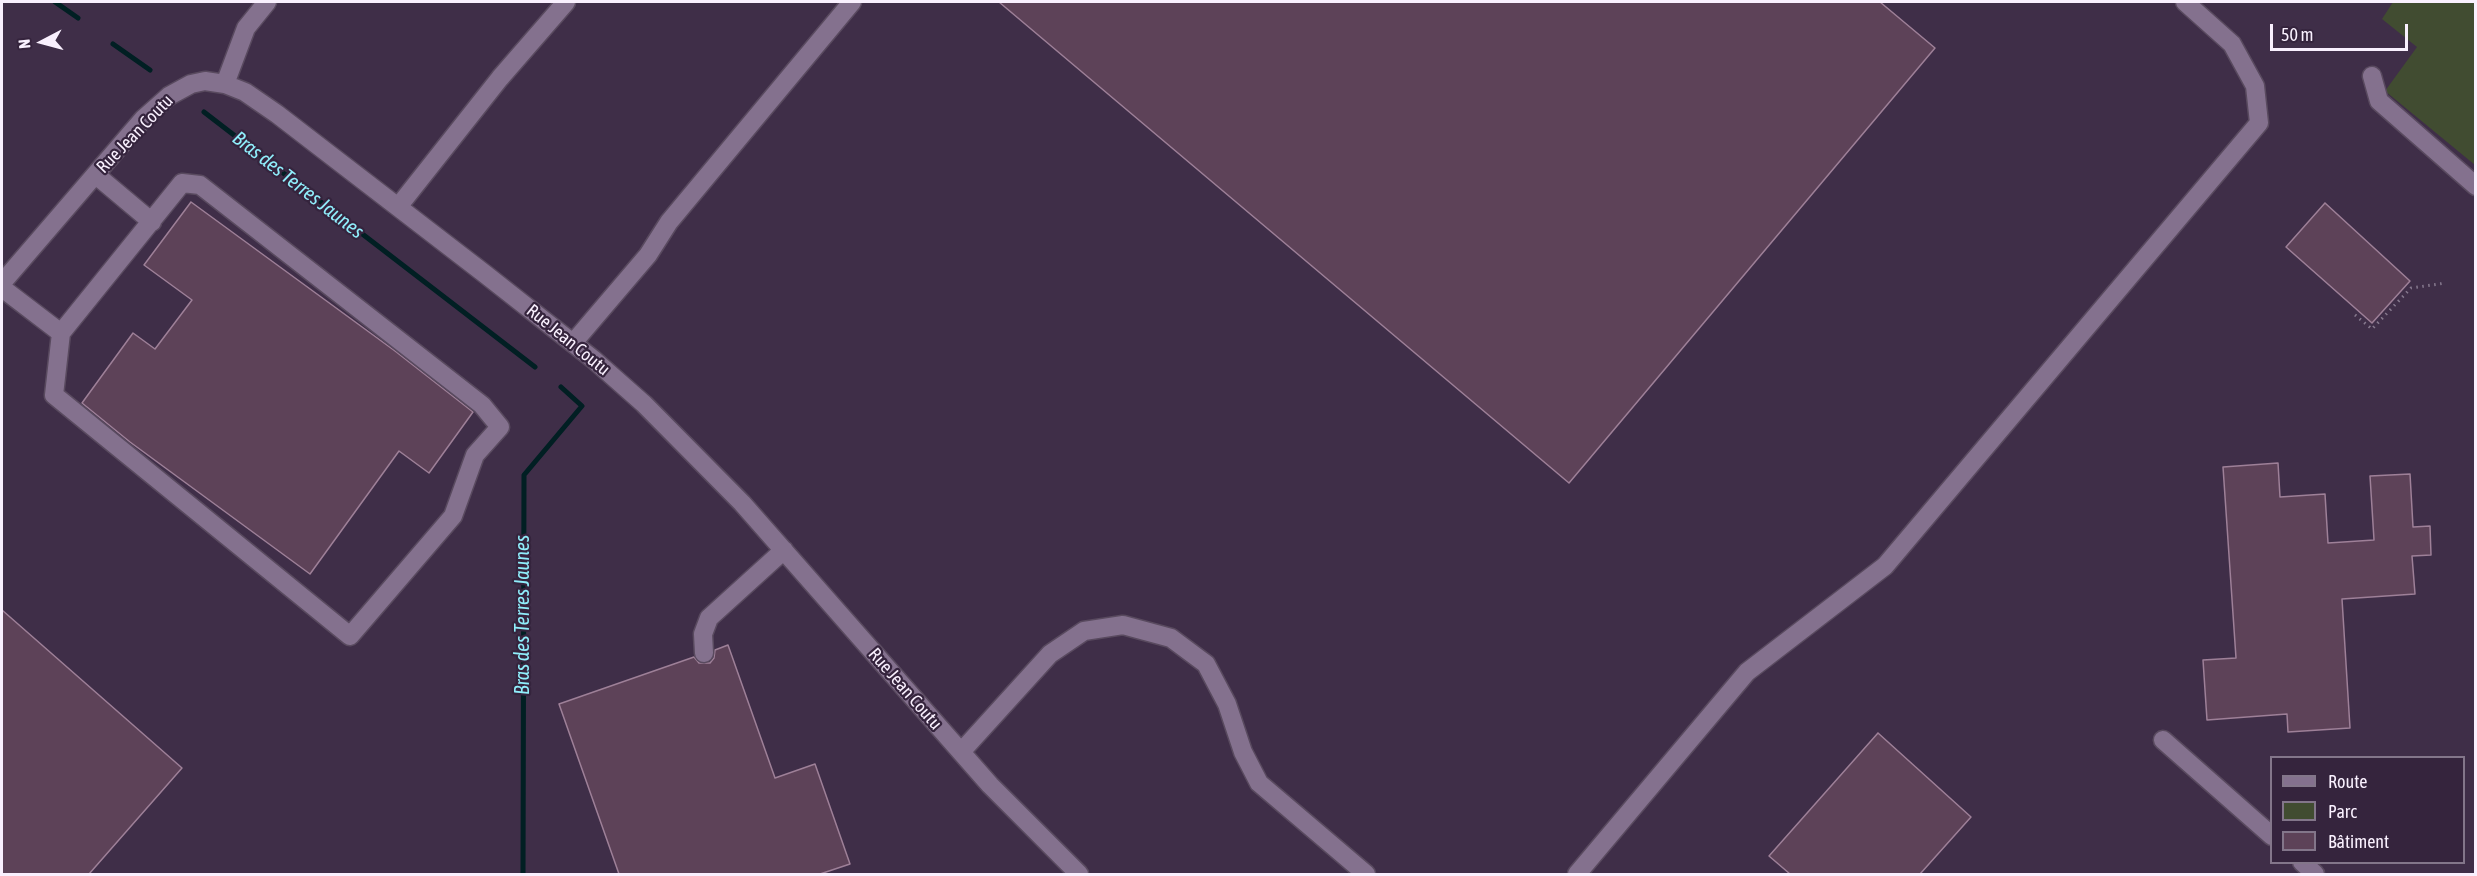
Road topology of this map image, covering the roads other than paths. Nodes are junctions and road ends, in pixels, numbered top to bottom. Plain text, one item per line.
1 (267, 2) edge
2 (566, 2) edge
3 (852, 2) edge
4 (2185, 2) edge
5 (2372, 76) dead end
6 (225, 84) junction
7 (96, 175) junction
8 (2475, 186) edge
9 (398, 207) junction
10 (152, 222) junction
11 (2, 283) edge
12 (2, 288) edge
13 (61, 333) junction
14 (573, 343) junction
15 (784, 550) junction
16 (704, 653) dead end
17 (2163, 740) dead end
18 (961, 752) junction
19 (2270, 835) edge
20 (1079, 874) edge
21 (1366, 874) edge
22 (1577, 874) edge

1 - 6 street
2 - 9 street
3 - 14 street
4 - 22 street
5 - 8 street
6 - 7 street, Rue Jean Coutu
6 - 9 street, Rue Jean Coutu
7 - 10 street
7 - 11 street, Rue Jean Coutu
9 - 14 street, Rue Jean Coutu
10 - 13 street
10 - 13 street
12 - 13 street
14 - 15 street, Rue Jean Coutu
15 - 16 street
15 - 18 street, Rue Jean Coutu
17 - 19 street
18 - 20 street, Rue Jean Coutu
18 - 21 street

